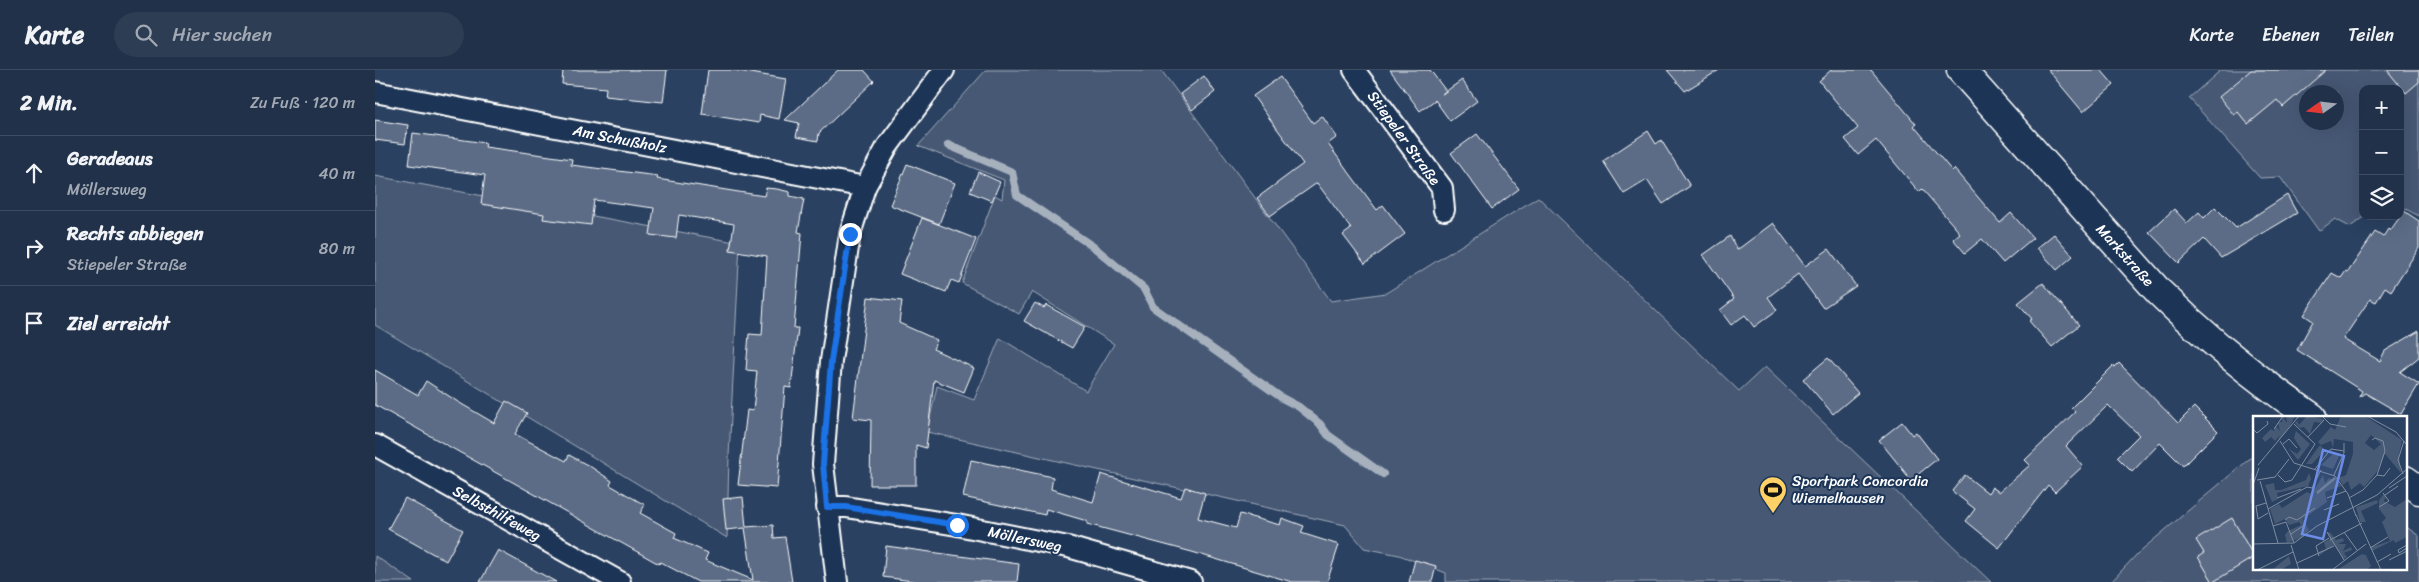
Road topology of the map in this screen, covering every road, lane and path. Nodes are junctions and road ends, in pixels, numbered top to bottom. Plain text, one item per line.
1 (944, 70) edge
2 (1354, 70) edge
3 (1961, 70) edge
4 (375, 92) edge
5 (865, 187) junction
6 (1443, 210) dead end
7 (2311, 416) edge
8 (375, 445) edge
9 (2407, 481) edge
10 (2419, 490) edge
11 (827, 507) junction
12 (620, 582) edge
13 (837, 582) edge
14 (1191, 582) edge

1 - 5 street
2 - 6 street, Stiepeler Straße
3 - 7 main road, Markstraße
4 - 5 street, Am Schußholz
5 - 11 street
8 - 12 street, Selbsthilfeweg
9 - 10 main road
11 - 13 street
11 - 14 street, Möllersweg

